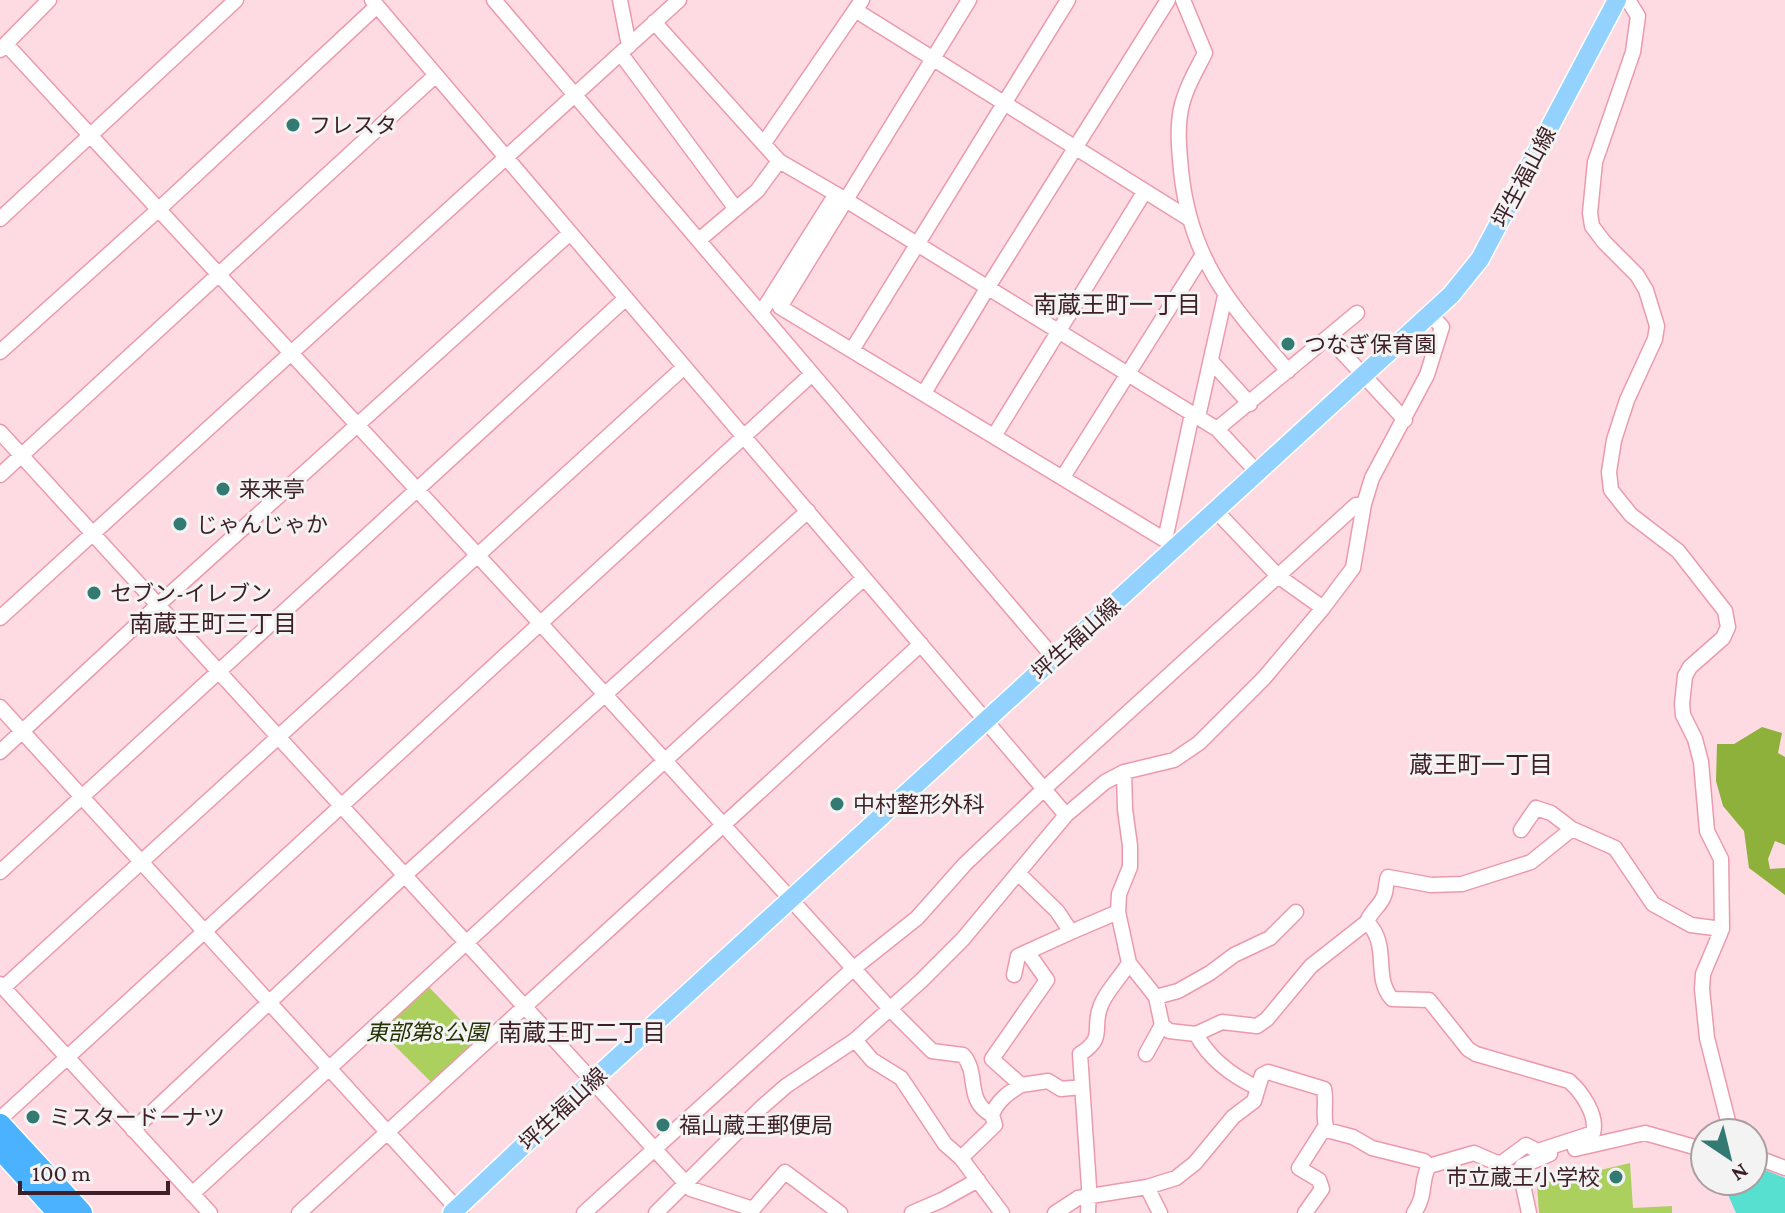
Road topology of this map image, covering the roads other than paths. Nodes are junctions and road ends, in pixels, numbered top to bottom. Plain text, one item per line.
1 (49, 0) edge
2 (236, 0) edge
3 (494, 0) edge
4 (620, 0) edge
5 (679, 0) edge
6 (969, 0) edge
7 (1068, 0) edge
8 (1168, 0) edge
9 (1183, 0) edge
10 (1617, 0) edge
11 (1628, 0) edge
12 (375, 3) edge
13 (858, 5) edge
14 (654, 22) junction
15 (3, 47) edge
16 (625, 50) junction
17 (933, 57) junction
18 (436, 75) junction
19 (575, 95) junction
20 (1004, 103) junction
21 (91, 137) junction
22 (764, 143) junction
23 (1076, 148) junction
24 (505, 157) junction
25 (779, 161) junction
26 (1145, 191) junction
27 (841, 196) junction
28 (736, 209) junction
29 (158, 210) junction
30 (1188, 218) junction
31 (0, 219) edge
32 (570, 233) junction
33 (699, 240) junction
34 (918, 242) junction
35 (1202, 256) junction
36 (218, 277) junction
37 (988, 287) junction
38 (1225, 296) junction
39 (626, 298) junction
40 (761, 313) junction
41 (1357, 313) dead end
42 (1431, 315) junction
43 (1058, 331) junction
44 (1328, 337) junction
45 (852, 350) junction
46 (0, 352) edge
47 (289, 352) junction
48 (1211, 361) junction
49 (683, 368) junction
50 (1288, 371) junction
51 (812, 374) junction
52 (1128, 375) junction
53 (1364, 376) junction
54 (924, 393) junction
55 (1250, 404) junction
56 (1195, 415) junction
57 (1405, 420) junction
58 (356, 426) junction
59 (1217, 429) junction
60 (0, 432) edge
61 (994, 436) junction
62 (742, 437) junction
63 (21, 455) junction
64 (1258, 473) junction
65 (0, 475) edge
66 (1063, 477) junction
67 (415, 491) junction
68 (1364, 504) junction
69 (808, 511) junction
70 (1216, 511) junction
71 (94, 533) junction
72 (475, 555) junction
73 (1278, 576) junction
74 (864, 578) junction
75 (159, 604) junction
76 (1323, 608) junction
77 (0, 618) edge
78 (541, 624) junction
79 (921, 644) junction
80 (1055, 659) junction
81 (220, 671) junction
82 (603, 693) junction
83 (0, 707) edge
84 (987, 720) junction
85 (23, 731) junction
86 (279, 736) junction
87 (0, 752) edge
88 (665, 760) junction
89 (1124, 772) junction
90 (1045, 788) junction
91 (82, 798) junction
92 (343, 807) junction
93 (1066, 815) junction
94 (723, 824) junction
95 (1572, 829) junction
96 (1521, 830) dead end
97 (140, 862) junction
98 (0, 872) edge
99 (1018, 873) junction
100 (405, 875) junction
101 (792, 899) junction
102 (1118, 912) junction
103 (1296, 912) dead end
104 (1367, 922) junction
105 (1722, 929) junction
106 (204, 932) junction
107 (1071, 932) junction
108 (466, 941) junction
109 (1028, 953) junction
110 (1129, 963) junction
111 (854, 968) junction
112 (1014, 975) dead end
113 (2, 986) edge
114 (1156, 997) junction
115 (268, 1001) junction
116 (524, 1005) junction
117 (890, 1007) junction
118 (1162, 1025) junction
119 (1196, 1034) junction
120 (855, 1040) junction
121 (1146, 1054) dead end
122 (67, 1058) junction
123 (328, 1067) junction
124 (593, 1080) junction
125 (1021, 1085) junction
126 (1081, 1087) junction
127 (1258, 1088) junction
128 (992, 1115) junction
129 (1727, 1117) edge
130 (0, 1119) edge
131 (0, 1125) edge
132 (1325, 1127) junction
133 (133, 1130) junction
134 (386, 1131) junction
135 (1689, 1145) edge
136 (0, 1148) edge
137 (655, 1148) junction
138 (1539, 1154) junction
139 (961, 1158) junction
140 (1429, 1166) junction
141 (978, 1180) junction
142 (685, 1181) junction
143 (1147, 1187) junction
144 (192, 1194) junction
145 (1089, 1195) junction
146 (456, 1212) edge
147 (59, 1213) edge
148 (81, 1213) edge
149 (210, 1213) edge
150 (299, 1213) edge
151 (584, 1213) edge
152 (656, 1213) edge
153 (840, 1213) edge
154 (912, 1213) edge
155 (1002, 1213) edge
156 (1055, 1213) edge
157 (1088, 1213) edge
158 (1160, 1213) edge
159 (1305, 1213) edge
160 (1414, 1213) edge
161 (1529, 1213) edge

1 - 15 street
2 - 21 street
3 - 19 street
4 - 16 street
5 - 14 street
6 - 17 street
7 - 20 street
8 - 23 street
9 - 30 street
10 - 42 main road, 坪生福山線
11 - 105 street
12 - 18 street
12 - 29 street
13 - 17 street
13 - 22 street
14 - 16 street
14 - 22 street
15 - 21 street
16 - 19 street
16 - 28 street
17 - 20 street
17 - 27 street
18 - 24 street
18 - 36 street
19 - 24 street
19 - 33 street
20 - 23 street
20 - 34 street
21 - 29 street
21 - 31 street
22 - 25 street
23 - 26 street
23 - 37 street
24 - 32 street
24 - 47 street
25 - 27 street
25 - 28 street
26 - 30 street
26 - 43 street
27 - 34 street
27 - 40 street
27 - 45 street
28 - 33 street
29 - 36 street
29 - 46 street
30 - 35 street
32 - 39 street
32 - 58 street
33 - 40 street
34 - 37 street
34 - 45 street
35 - 38 street
35 - 52 street
36 - 47 street
36 - 63 street
37 - 43 street
37 - 54 street
38 - 48 street
38 - 50 street
39 - 49 street
39 - 67 street
40 - 51 street
41 - 44 street
42 - 53 main road, 坪生福山線
42 - 57 street
43 - 52 street
43 - 61 street
44 - 50 street
44 - 53 street
45 - 54 street
47 - 58 street
47 - 71 street
48 - 55 street
48 - 56 street
49 - 62 street
49 - 72 street
50 - 55 street
51 - 62 street
51 - 80 street
52 - 56 street
52 - 66 street
53 - 57 street
53 - 64 main road, 坪生福山線
54 - 61 street
55 - 59 street
56 - 59 street
56 - 66 street
57 - 68 street
58 - 67 street
58 - 75 street
59 - 64 street
60 - 63 street
61 - 66 street
62 - 69 street
62 - 78 street
63 - 65 street
63 - 71 street
64 - 70 main road, 坪生福山線
67 - 72 street
67 - 81 street
68 - 73 street
68 - 76 street
69 - 74 street
69 - 82 street
70 - 73 street
70 - 80 main road, 坪生福山線
71 - 75 street
71 - 77 street
72 - 78 street
72 - 86 street
73 - 76 street
73 - 90 street
74 - 79 street
74 - 88 street
75 - 81 street
75 - 85 street
76 - 89 street
78 - 82 street
78 - 92 street
79 - 84 street
79 - 94 street
80 - 84 main road, 坪生福山線
81 - 86 street
81 - 91 street
82 - 88 street
82 - 100 street
83 - 85 street
84 - 90 street
84 - 101 main road, 坪生福山線
85 - 87 street
85 - 91 street
86 - 92 street
86 - 97 street
88 - 94 street
88 - 108 street
89 - 93 street
89 - 102 street
90 - 93 street
90 - 111 street
91 - 97 street
91 - 98 street
92 - 100 street
92 - 106 street
93 - 99 street
94 - 101 street
94 - 116 street
95 - 96 street
95 - 104 street
95 - 105 street
97 - 106 street
97 - 113 street
99 - 107 street
99 - 117 street
100 - 108 street
100 - 115 street
101 - 111 street
101 - 124 main road, 坪生福山線
102 - 107 street
102 - 110 street
103 - 114 street
104 - 119 street
104 - 138 street
105 - 129 street
106 - 115 street
106 - 122 street
107 - 109 street
108 - 116 street
108 - 123 street
109 - 112 street
109 - 125 street
110 - 114 street
110 - 126 street
111 - 117 street
111 - 137 street
113 - 122 street
114 - 118 street
115 - 123 street
115 - 133 street
116 - 124 street
116 - 134 street
117 - 120 street
117 - 128 street
118 - 119 street
118 - 121 street
119 - 127 street
120 - 139 street
120 - 142 street
122 - 130 street
122 - 133 street
123 - 134 street
123 - 144 street
124 - 137 street
124 - 146 main road, 坪生福山線
125 - 126 street
125 - 128 street
126 - 145 street
127 - 132 street
127 - 143 street
128 - 139 street
131 - 148 highway
132 - 140 street
132 - 159 street
133 - 144 street
134 - 146 street
134 - 150 street
135 - 138 street
136 - 147 highway
137 - 142 street
137 - 151 street
138 - 140 street
138 - 161 street
139 - 141 street
140 - 160 street
141 - 154 street
141 - 155 street
142 - 152 street
142 - 153 street
143 - 145 street
143 - 158 street
144 - 149 street
145 - 156 street
145 - 157 street

